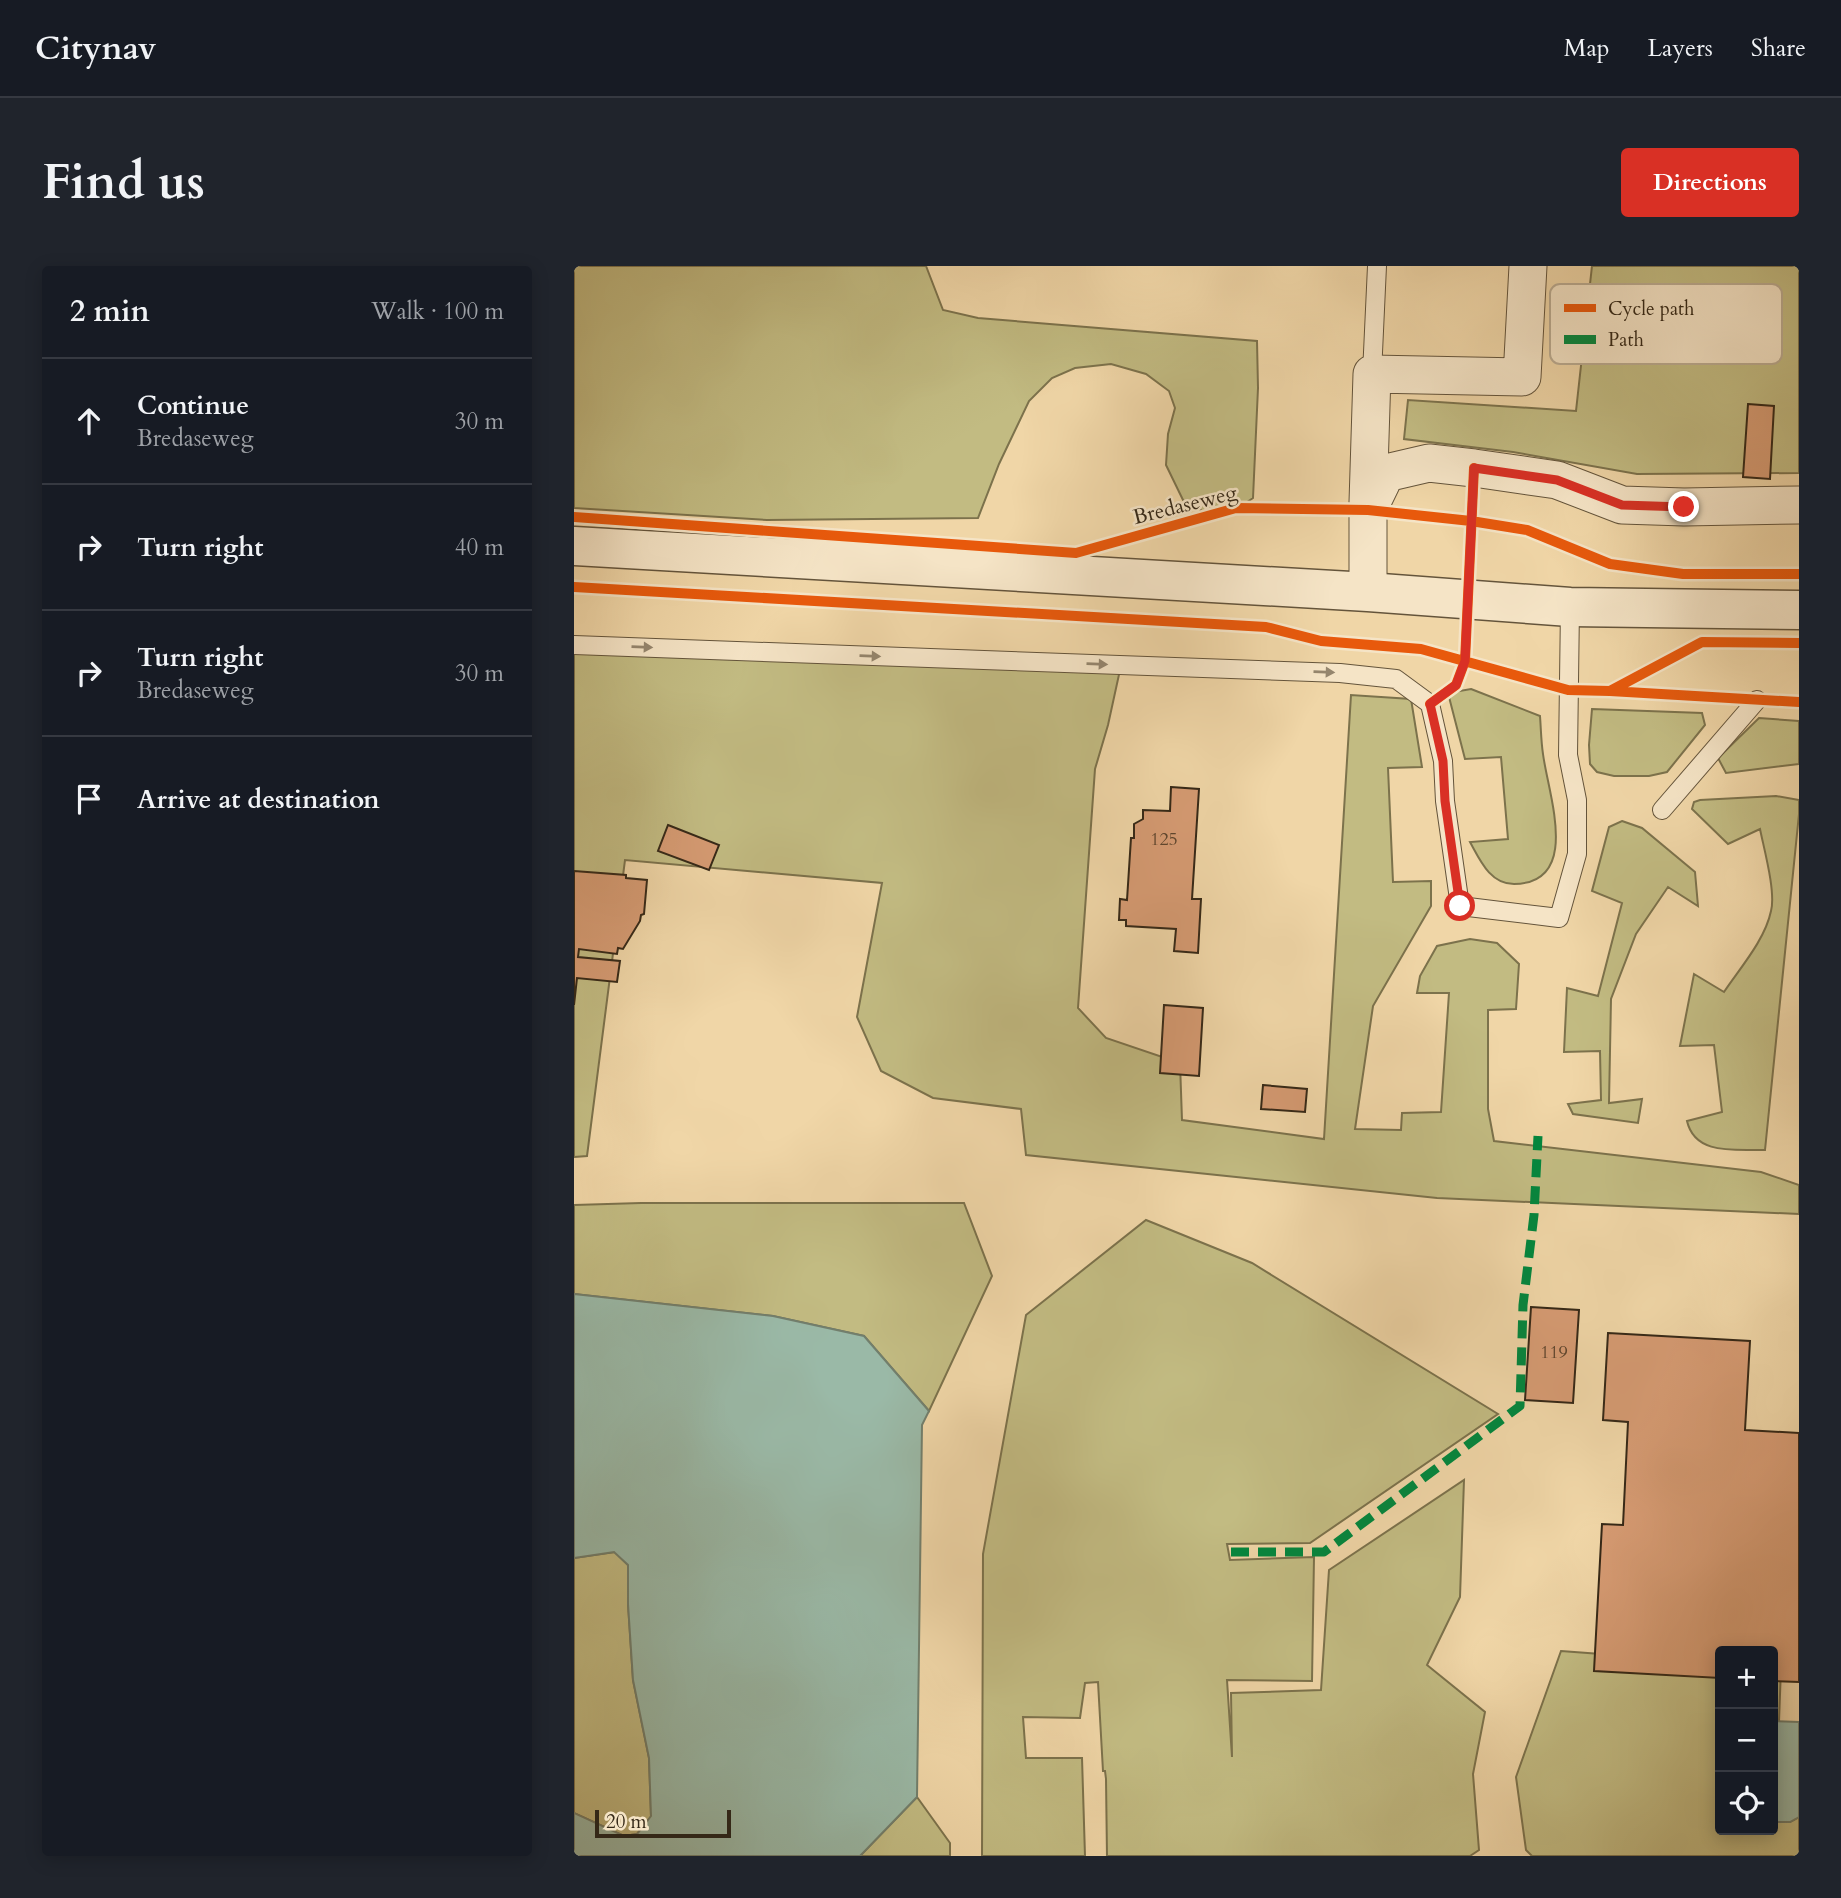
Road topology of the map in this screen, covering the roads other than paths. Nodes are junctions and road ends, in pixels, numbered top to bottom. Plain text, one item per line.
1 (1377, 266) edge
2 (1528, 266) edge
3 (1372, 374) junction
4 (1799, 505) edge
5 (1368, 510) junction
6 (574, 546) edge
7 (1368, 592) junction
8 (1570, 607) junction
9 (1799, 610) edge
10 (574, 645) edge
11 (1757, 700) dead end
12 (1662, 810) dead end

1 - 3 lane
2 - 3 street
3 - 5 street
4 - 5 street
5 - 7 street
6 - 7 street
7 - 8 street
8 - 9 street
10 -> 8 lane
11 - 12 lane

